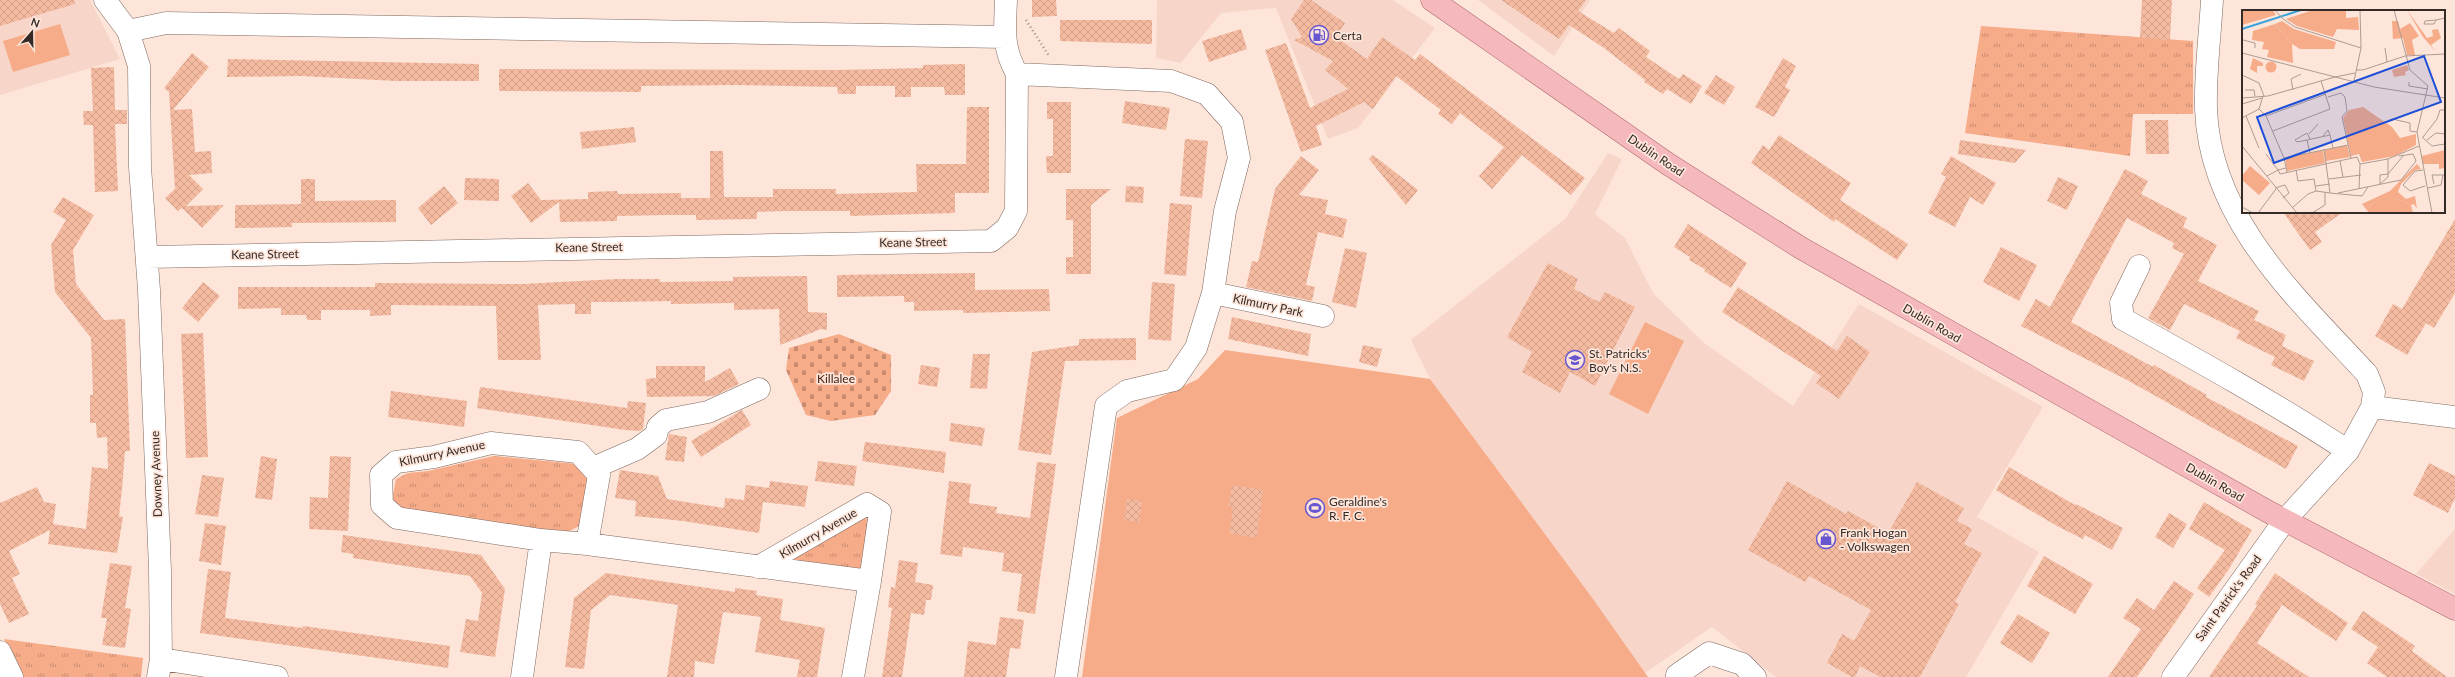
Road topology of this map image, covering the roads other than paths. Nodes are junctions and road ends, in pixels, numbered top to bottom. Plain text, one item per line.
1 (105, 0) edge
2 (1432, 0) edge
3 (2212, 0) edge
4 (1006, 2) edge
5 (128, 32) junction
6 (1005, 37) junction
7 (1017, 74) junction
8 (147, 257) junction
9 (2139, 266) dead end
10 (1213, 293) junction
11 (1323, 316) dead end
12 (759, 389) dead end
13 (2372, 408) junction
14 (2455, 417) edge
15 (2348, 451) junction
16 (593, 468) junction
17 (2285, 520) junction
18 (541, 540) junction
19 (586, 544) junction
20 (758, 567) junction
21 (870, 581) junction
22 (2455, 609) edge
23 (0, 652) edge
24 (159, 668) edge
25 (1677, 674) dead end
26 (12, 677) edge
27 (277, 677) edge
28 (522, 677) edge
29 (853, 677) edge
30 (1066, 677) edge
31 (1755, 677) edge
32 (2173, 677) edge

1 - 5 street, Downey Avenue
2 - 17 main road, Dublin Road
3 - 13 street
4 - 6 street
5 - 6 street
5 - 8 street, Downey Avenue
6 - 7 street
7 - 8 street, Keane Street
7 - 10 street
8 - 24 street, Downey Avenue
9 - 15 street
10 - 11 street, Kilmurry Park
10 - 30 street
12 - 16 street
13 - 14 street
13 - 15 street, Saint Patrick's Road
15 - 17 street, Saint Patrick's Road
16 - 18 street, Kilmurry Avenue
16 - 19 street
17 - 22 main road, Dublin Road
17 - 32 street, Saint Patrick's Road
18 - 19 street, Kilmurry Avenue
18 - 28 street
19 - 20 street, Kilmurry Avenue
20 - 21 street, Kilmurry Avenue
20 - 21 street, Kilmurry Avenue
21 - 29 street, Kilmurry Avenue
23 - 26 street
24 - 27 street
25 - 31 street

